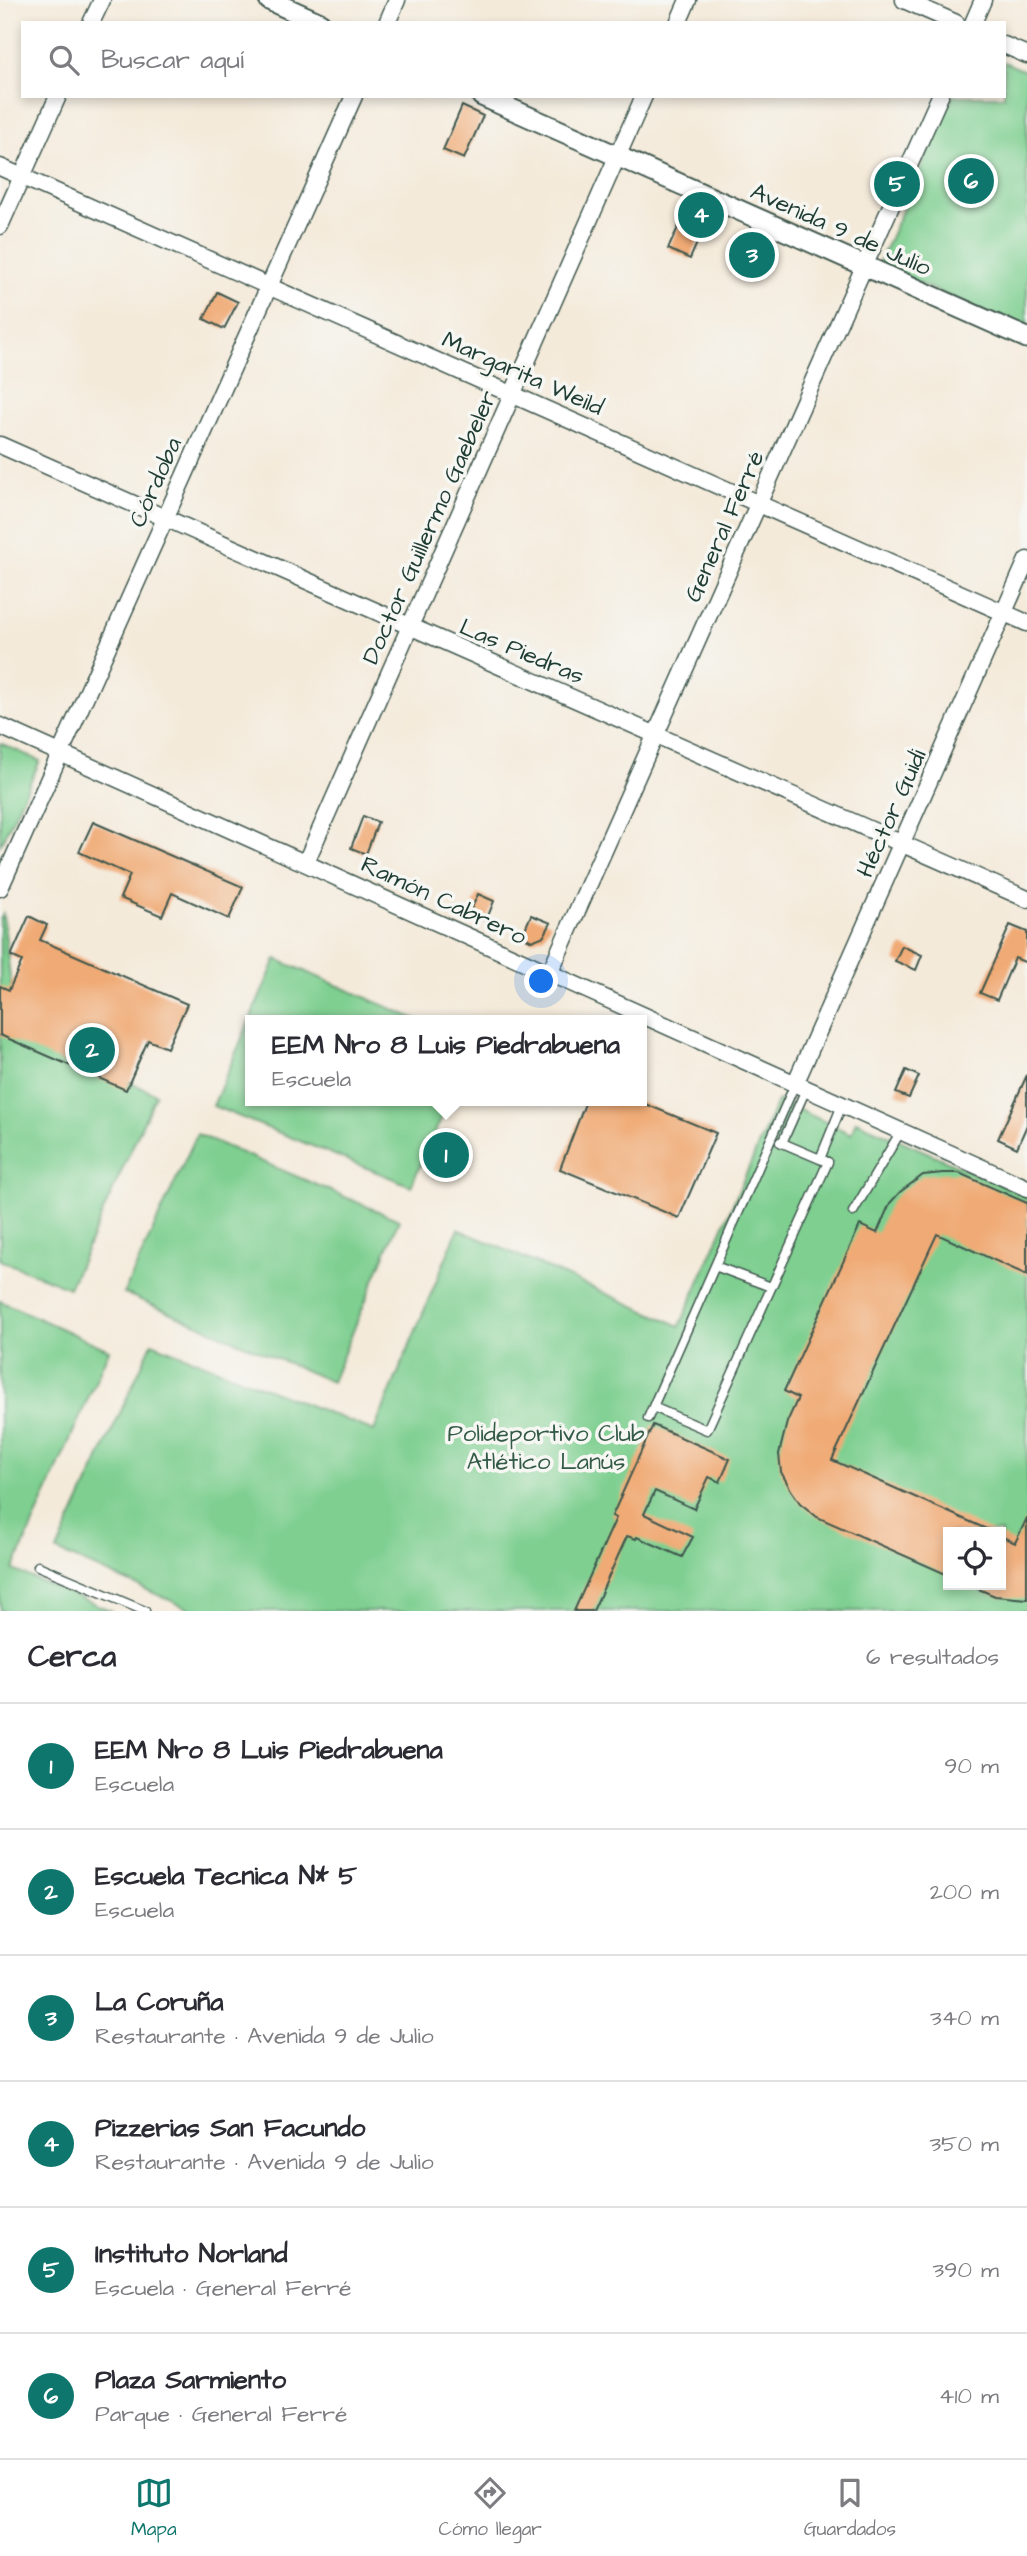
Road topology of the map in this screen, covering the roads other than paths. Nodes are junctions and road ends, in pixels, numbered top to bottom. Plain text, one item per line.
1 (102, 0) edge
2 (269, 0) edge
3 (397, 0) edge
4 (688, 0) edge
5 (904, 0) edge
6 (983, 0) edge
7 (93, 21) edge
8 (316, 21) edge
9 (388, 21) edge
10 (679, 21) edge
11 (951, 21) edge
12 (974, 21) edge
13 (1006, 45) edge
14 (1027, 55) edge
15 (57, 98) edge
16 (353, 98) edge
17 (486, 98) edge
18 (644, 98) edge
19 (939, 98) edge
20 (617, 158) junction
21 (0, 166) edge
22 (22, 176) junction
23 (0, 226) edge
24 (863, 266) junction
25 (268, 285) junction
26 (1027, 338) edge
27 (513, 394) junction
28 (0, 445) edge
29 (759, 502) junction
30 (164, 519) junction
31 (1027, 561) edge
32 (1003, 613) junction
33 (1027, 623) edge
34 (409, 627) junction
35 (0, 726) edge
36 (657, 734) junction
37 (60, 754) junction
38 (903, 842) junction
39 (306, 862) junction
40 (0, 888) edge
41 (1027, 899) edge
42 (549, 974) junction
43 (641, 1015) edge
44 (647, 1018) edge
45 (801, 1086) junction
46 (842, 1105) junction
47 (901, 1131) junction
48 (771, 1138) junction
49 (782, 1143) junction
50 (820, 1159) junction
51 (1027, 1188) edge
52 (853, 1212) dead end
53 (715, 1266) junction
54 (771, 1287) junction
55 (653, 1407) junction
56 (648, 1418) dead end
57 (37, 1566) dead end
58 (145, 1611) edge

1 - 7 street
2 - 8 street
3 - 9 street
4 - 10 street
5 - 11 street
6 - 12 street
13 - 14 street
15 - 22 street
16 - 25 street, Córdoba
17 - 20 street, Avenida 9 de Julio
18 - 20 street, Doctor Guillermo Gaebeler
19 - 24 street, General Ferré
20 - 24 street, Avenida 9 de Julio
20 - 27 street, Doctor Guillermo Gaebeler
21 - 22 street, Margarita Weild
22 - 23 street
22 - 25 street, Margarita Weild
24 - 26 street, Avenida 9 de Julio
24 - 29 street, General Ferré
25 - 27 street, Margarita Weild
25 - 30 street, Córdoba
27 - 29 street, Margarita Weild
27 - 34 street, Doctor Guillermo Gaebeler
28 - 30 street, Las Piedras
29 - 32 street, Margarita Weild
29 - 36 street, General Ferré
30 - 34 street, Las Piedras
30 - 37 street, Córdoba
31 - 32 street, Héctor Guidi
32 - 33 street, Margarita Weild
32 - 38 street, Héctor Guidi
34 - 36 street, Las Piedras
34 - 39 street, Doctor Guillermo Gaebeler
35 - 37 street, Ramón Cabrero
36 - 38 street, Las Piedras
36 - 42 street, General Ferré
37 - 39 street, Ramón Cabrero
37 - 40 street, Córdoba
38 - 41 street, Las Piedras
38 - 45 street, Héctor Guidi
39 - 42 street, Ramón Cabrero
42 - 43 street, Ramón Cabrero
44 - 45 street, Ramón Cabrero
45 - 46 street, Ramón Cabrero
45 - 48 lane
45 - 49 lane
46 - 47 street, Ramón Cabrero
46 - 50 lane
47 - 51 street, Ramón Cabrero
47 - 52 lane
48 - 49 lane
48 - 53 lane
49 - 50 lane
50 - 54 lane
53 - 54 lane
53 - 55 lane
54 - 55 lane
55 - 56 lane
57 - 58 lane

